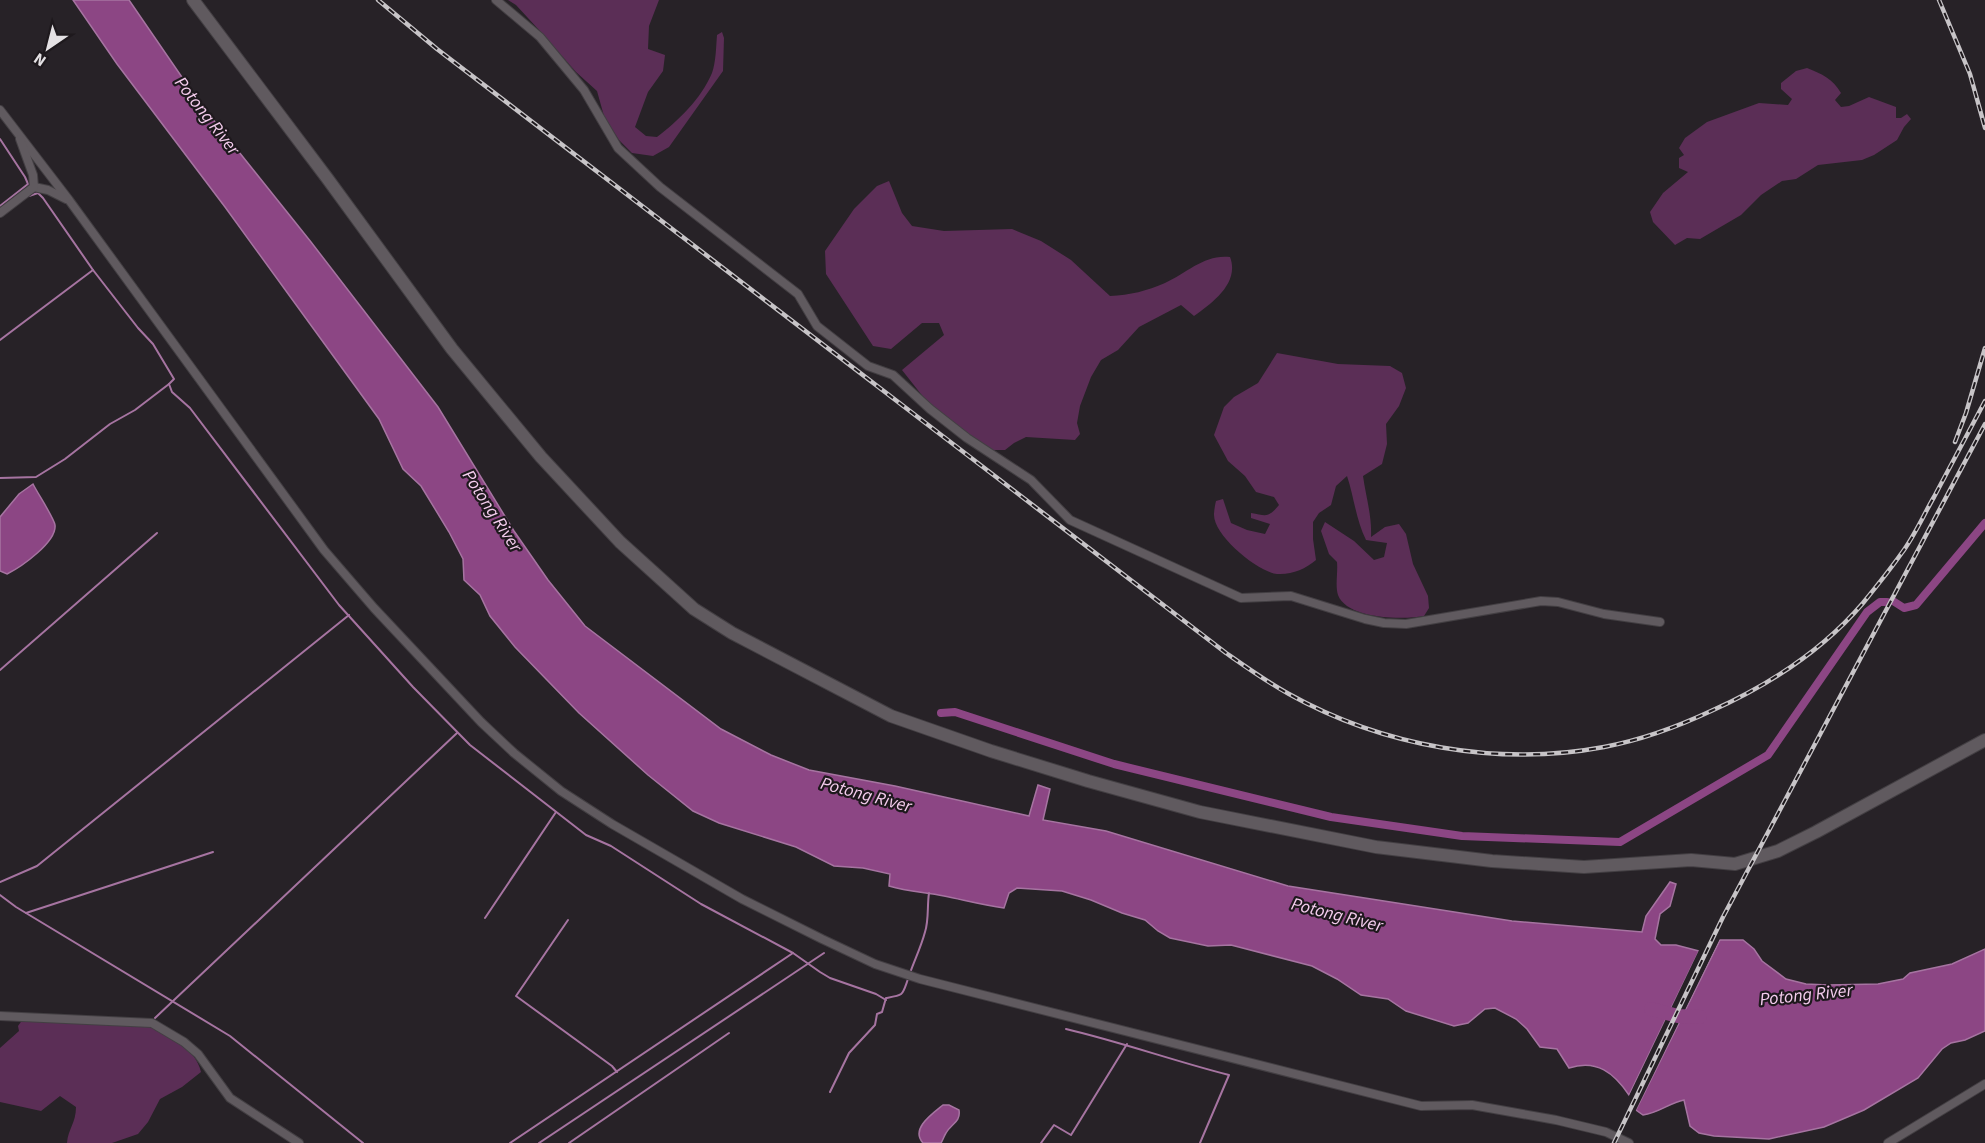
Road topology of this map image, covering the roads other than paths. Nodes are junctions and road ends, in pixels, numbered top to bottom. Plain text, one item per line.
1 (193, 0) edge
2 (496, 0) edge
3 (0, 110) edge
4 (18, 133) junction
5 (34, 187) junction
6 (69, 200) junction
7 (0, 213) edge
8 (1660, 622) dead end
9 (1985, 740) edge
10 (0, 1016) edge
11 (1985, 1084) edge
12 (299, 1143) edge
13 (1629, 1143) edge
14 (1888, 1143) edge

1 - 9 main road
2 - 8 street
3 - 4 street
4 - 5 street
4 - 6 street
5 - 6 street
5 - 7 street
6 - 13 street
10 - 12 street
11 - 14 street

